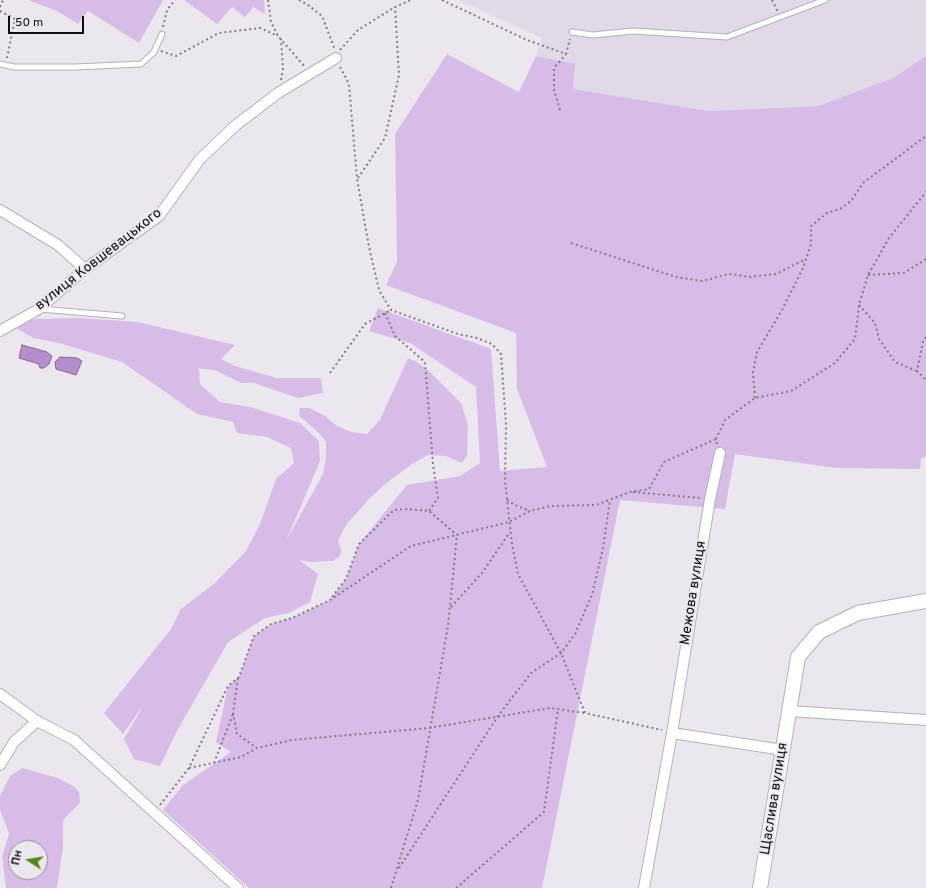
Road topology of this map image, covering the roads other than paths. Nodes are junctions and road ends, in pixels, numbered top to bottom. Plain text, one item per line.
1 (825, 0) edge
2 (572, 32) road end
3 (162, 34) road end
4 (336, 58) road end
5 (3, 65) edge
6 (0, 210) edge
7 (85, 269) junction
8 (39, 309) junction
9 (122, 316) dead end
10 (0, 331) edge
11 (720, 453) dead end
12 (926, 601) edge
13 (0, 694) edge
14 (790, 711) junction
15 (926, 720) edge
16 (37, 721) junction
17 (672, 732) junction
18 (783, 750) junction
19 (0, 765) edge
20 (238, 888) edge
21 (644, 888) edge
22 (760, 888) edge

1 - 2 lane
3 - 5 lane
4 - 7 street, вулиця Ковшевацького
6 - 7 street
7 - 8 street, вулиця Ковшевацького
8 - 9 lane
8 - 10 street, вулиця Ковшевацького
11 - 17 street, Межова вулиця
12 - 14 street, Щаслива вулиця
13 - 16 street
14 - 15 street
14 - 18 street, Щаслива вулиця
16 - 19 street
16 - 20 street
17 - 18 street
17 - 21 street, Межова вулиця
18 - 22 street, Щаслива вулиця

